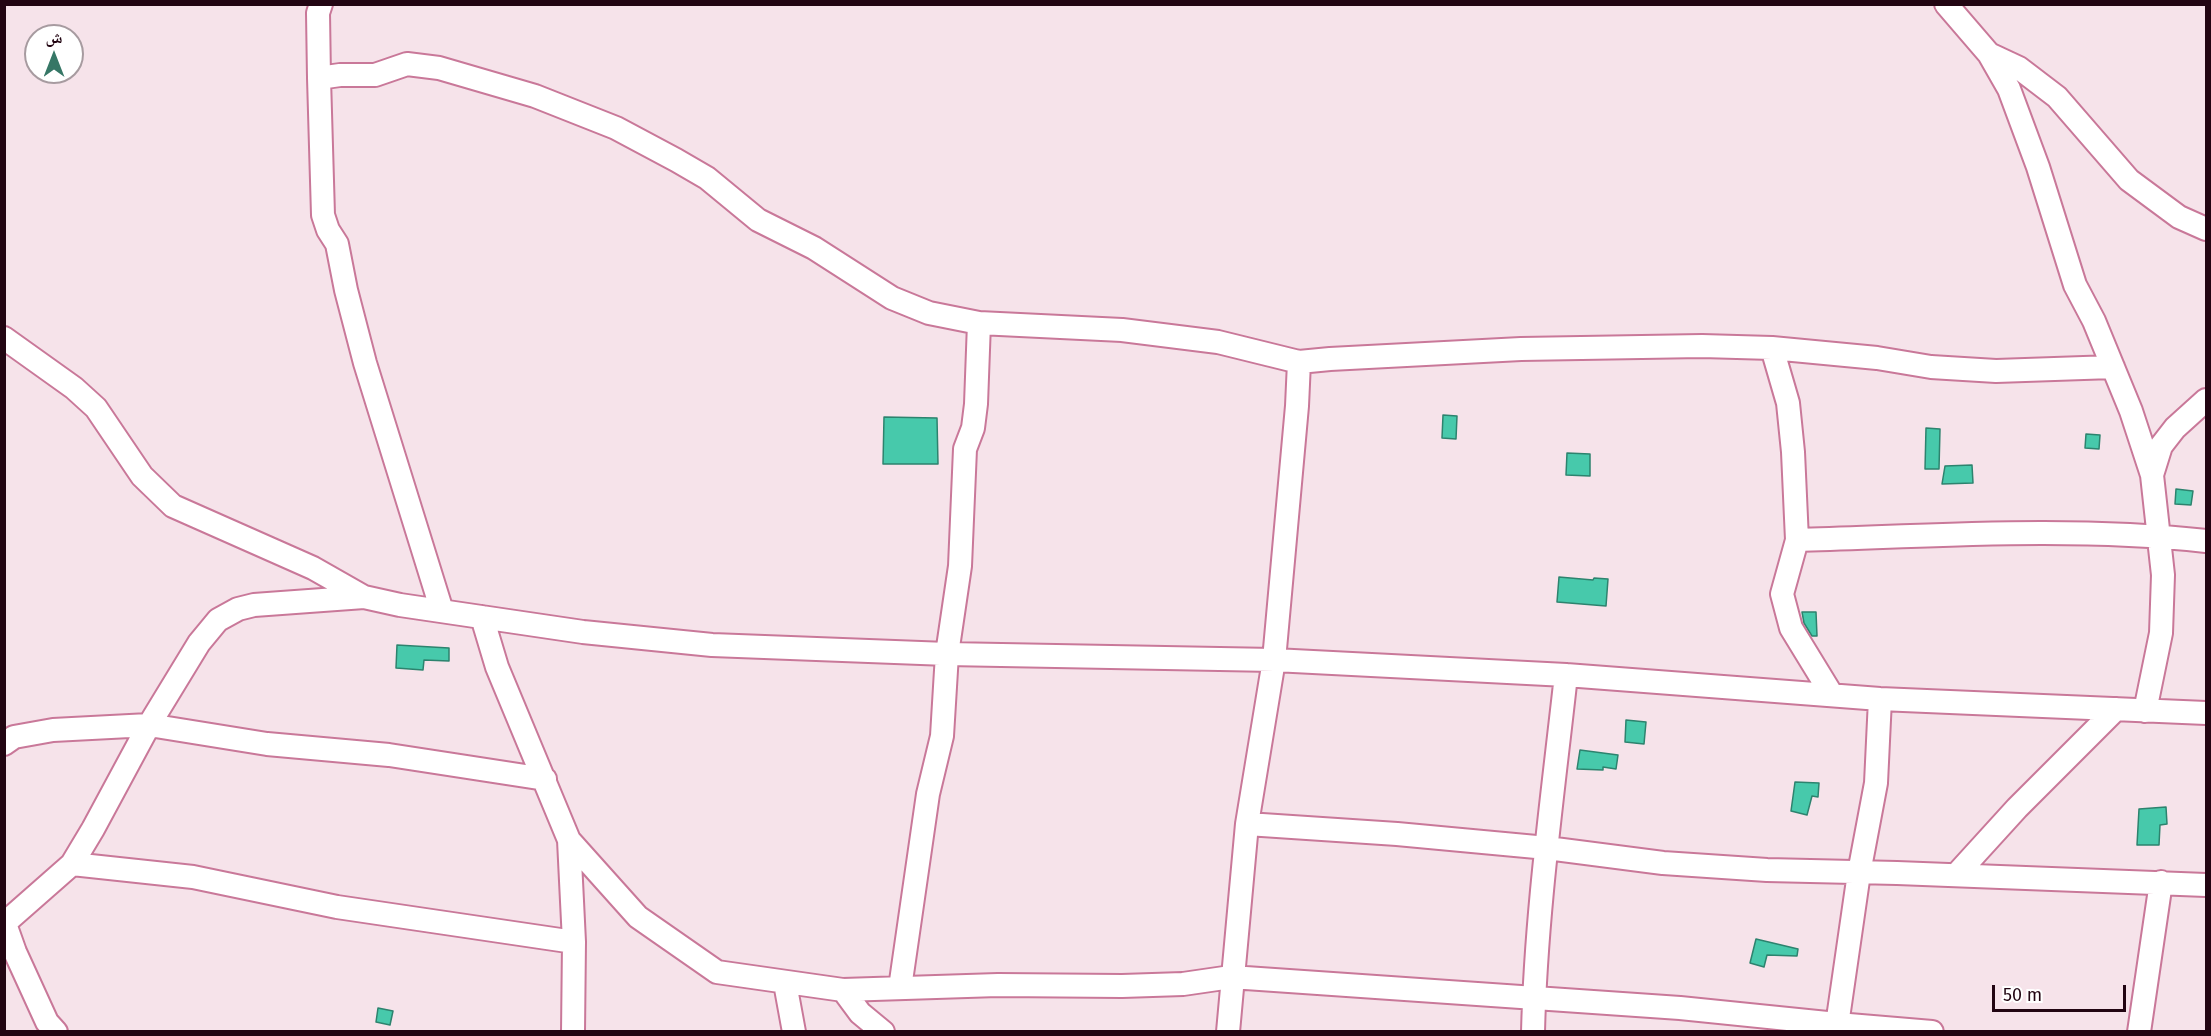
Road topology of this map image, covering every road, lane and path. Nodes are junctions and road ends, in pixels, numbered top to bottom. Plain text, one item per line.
1 (321, 4) edge
2 (1946, 4) edge
3 (1989, 54) junction
4 (319, 78) junction
5 (2206, 229) edge
6 (979, 323) junction
7 (4, 338) edge
8 (1772, 348) junction
9 (1299, 362) junction
10 (2113, 368) junction
11 (2206, 400) edge
12 (2152, 475) junction
13 (2159, 536) junction
14 (1797, 540) junction
15 (2206, 541) edge
16 (364, 597) junction
17 (442, 611) junction
18 (482, 617) junction
19 (947, 654) junction
20 (1274, 660) junction
21 (1566, 675) junction
22 (1832, 695) junction
23 (1880, 699) junction
24 (2116, 710) junction
25 (2145, 711) junction
26 (2206, 713) edge
27 (149, 725) junction
28 (4, 744) edge
29 (545, 779) junction
30 (1247, 824) junction
31 (569, 840) junction
32 (1547, 848) junction
33 (72, 864) junction
34 (1859, 873) junction
35 (1956, 875) junction
36 (2161, 882) junction
37 (2206, 885) edge
38 (5, 921) edge
39 (574, 942) junction
40 (1232, 978) junction
41 (785, 982) junction
42 (900, 988) junction
43 (843, 990) junction
44 (1534, 997) junction
45 (1837, 1028) edge
46 (56, 1032) edge
47 (573, 1032) edge
48 (794, 1032) edge
49 (883, 1032) edge
50 (1228, 1032) edge
51 (1533, 1032) edge
52 (1932, 1032) edge
53 (2139, 1032) edge

1 - 4 street
2 - 3 street
3 - 5 street
3 - 10 street
4 - 6 street
4 - 17 street
6 - 9 street
6 - 19 street
7 - 16 street
8 - 9 street
8 - 10 street
8 - 14 street
9 - 20 street
10 - 12 street
11 - 12 street
12 - 13 street
13 - 14 street
13 - 15 street
13 - 25 street
14 - 22 street
16 - 17 street
16 - 27 street
17 - 18 street
18 - 19 street
18 - 29 street
19 - 20 street
19 - 42 street
20 - 21 street
20 - 30 street
21 - 22 street
21 - 32 street
22 - 23 street
23 - 24 street
23 - 34 street
24 - 25 street
24 - 35 street
25 - 26 street
27 - 28 street
27 - 29 street
27 - 33 street
29 - 31 street
30 - 32 street
30 - 40 street
31 - 39 street
31 - 41 street
32 - 34 street
32 - 44 street
33 - 38 street
33 - 39 street
34 - 35 street
34 - 45 street
35 - 36 street
36 - 37 street
36 - 53 street
38 - 46 street
39 - 47 street
40 - 42 street
40 - 44 street
40 - 50 street
41 - 43 street
41 - 48 street
42 - 43 street
43 - 49 street
44 - 45 street
44 - 51 street
45 - 52 street

